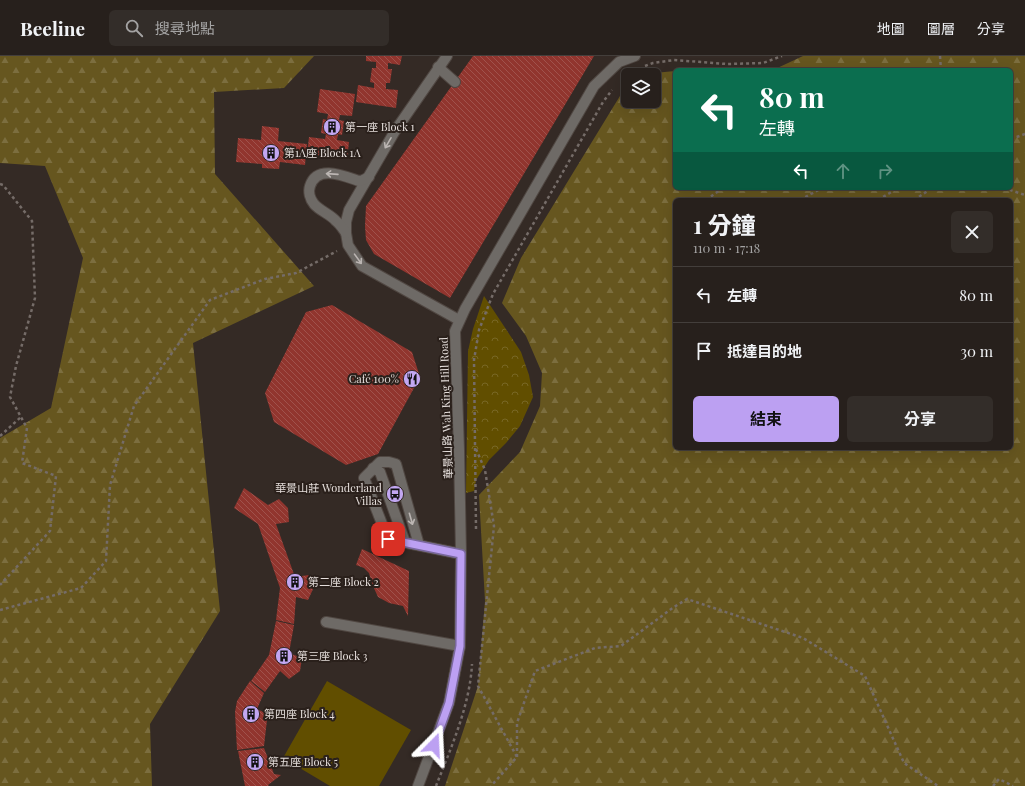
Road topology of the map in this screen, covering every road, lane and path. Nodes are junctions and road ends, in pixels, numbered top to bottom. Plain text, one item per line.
1 (447, 56) edge
2 (635, 56) edge
3 (782, 56) edge
4 (940, 56) edge
5 (438, 67) junction
6 (640, 68) dead end
7 (940, 68) edge
8 (621, 80) edge
9 (455, 82) dead end
10 (616, 84) dead end
11 (612, 90) dead end
12 (1025, 134) edge
13 (1013, 138) edge
14 (369, 177) junction
15 (0, 184) edge
16 (720, 190) edge
17 (818, 190) edge
18 (895, 190) edge
19 (929, 190) edge
20 (1010, 190) edge
21 (1025, 195) edge
22 (709, 198) edge
23 (804, 198) edge
24 (881, 198) edge
25 (917, 198) edge
26 (346, 233) junction
27 (348, 245) junction
28 (459, 320) junction
29 (21, 417) junction
30 (0, 436) edge
31 (476, 448) junction
32 (373, 468) junction
33 (476, 534) dead end
34 (405, 542) junction
35 (419, 545) junction
36 (461, 554) junction
37 (0, 585) edge
38 (0, 610) edge
39 (326, 622) dead end
40 (460, 646) junction
41 (472, 662) dead end
42 (516, 757) junction
43 (418, 786) edge
44 (436, 786) edge
45 (491, 786) edge
46 (938, 786) edge
47 (993, 786) edge
48 (1013, 786) edge

1 - 5 street
2 - 28 street, 華景山路 Wah King Hill Road
3 - 6 path
4 - 7 path
5 - 9 street
5 -> 14 street
8 - 10 path
11 - 31 path
12 - 13 path
14 - 26 street
14 -> 26 street
15 - 29 path
16 - 22 path
17 - 23 path
18 - 24 path
19 - 25 path
20 - 21 path
26 - 27 street
27 -> 28 street
27 - 38 path
28 - 36 street, 華景山路 Wah King Hill Road
29 - 30 path
29 - 37 path
31 - 33 path
31 - 42 path
32 - 34 street
32 - 34 street
32 -> 35 street
34 - 35 street
35 - 36 street
36 - 40 street, 華景山路 Wah King Hill Road
39 - 40 street
40 - 43 street, 華景山路 Wah King Hill Road
41 - 44 path
42 - 45 path
42 - 46 path
47 - 48 path

